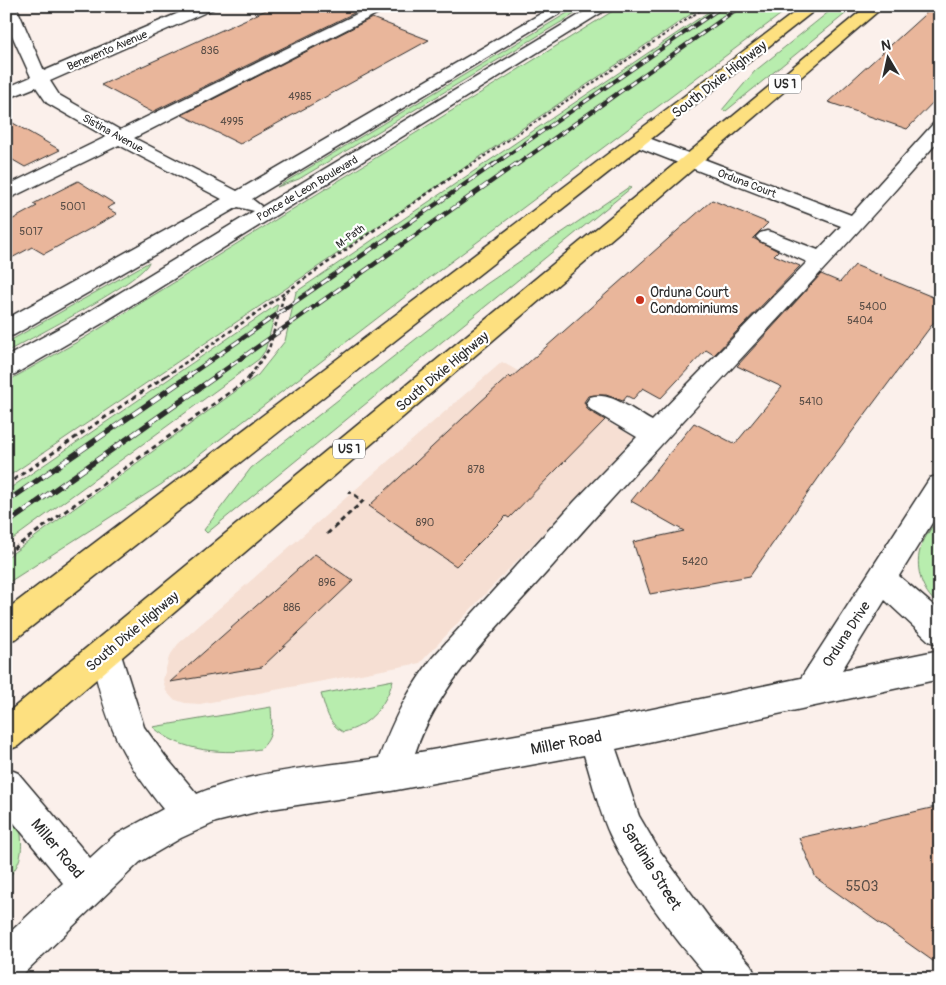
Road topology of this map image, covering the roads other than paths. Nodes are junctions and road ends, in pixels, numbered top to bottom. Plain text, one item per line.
1 (8, 6) edge
2 (208, 6) edge
3 (385, 6) edge
4 (565, 6) edge
5 (605, 6) edge
6 (813, 6) edge
7 (877, 6) edge
8 (40, 79) junction
9 (6, 94) edge
10 (940, 127) edge
11 (120, 138) junction
12 (639, 141) junction
13 (692, 162) junction
14 (6, 194) edge
15 (237, 199) junction
16 (265, 214) junction
17 (855, 224) junction
18 (767, 237) dead end
19 (820, 259) junction
20 (6, 329) edge
21 (6, 368) edge
22 (599, 403) dead end
23 (655, 434) junction
24 (940, 486) edge
25 (882, 579) junction
26 (6, 628) edge
27 (940, 631) edge
28 (106, 652) junction
29 (940, 664) edge
30 (812, 690) junction
31 (6, 736) edge
32 (595, 737) junction
33 (392, 774) junction
34 (6, 785) edge
35 (191, 815) junction
36 (88, 884) junction
37 (6, 964) edge
38 (737, 979) edge

1 - 8 street, Sistina Avenue
2 - 8 street, Benevento Avenue
3 - 11 street
4 - 15 street, Ponce de Leon Boulevard
5 - 16 street, Ponce de Leon Boulevard
6 - 12 highway, South Dixie Highway
7 - 13 highway, South Dixie Highway / US 1
8 - 9 street, Benevento Avenue
8 - 11 street, Sistina Avenue
10 - 17 street
11 - 14 street
11 - 15 street, Sistina Avenue
12 - 13 street, Orduna Court
12 - 26 highway, South Dixie Highway
13 - 17 street, Orduna Court
13 - 28 highway, South Dixie Highway / US 1
15 - 16 street, Sistina Avenue
15 - 20 street, Ponce de Leon Boulevard
16 - 21 street, Ponce de Leon Boulevard
17 - 19 street
18 - 19 street
19 - 23 street
22 - 23 street
23 - 33 street
24 - 25 street, Orduna Drive
25 - 27 street
25 - 30 street, Orduna Drive
28 - 31 highway, South Dixie Highway / US 1
28 - 35 street
29 - 30 street, Miller Road
30 - 32 street, Miller Road
32 - 33 street, Miller Road
32 - 38 street, Sardinia Street
33 - 35 street, Miller Road
34 - 36 street, Miller Road
35 - 36 street, Miller Road
36 - 37 street

